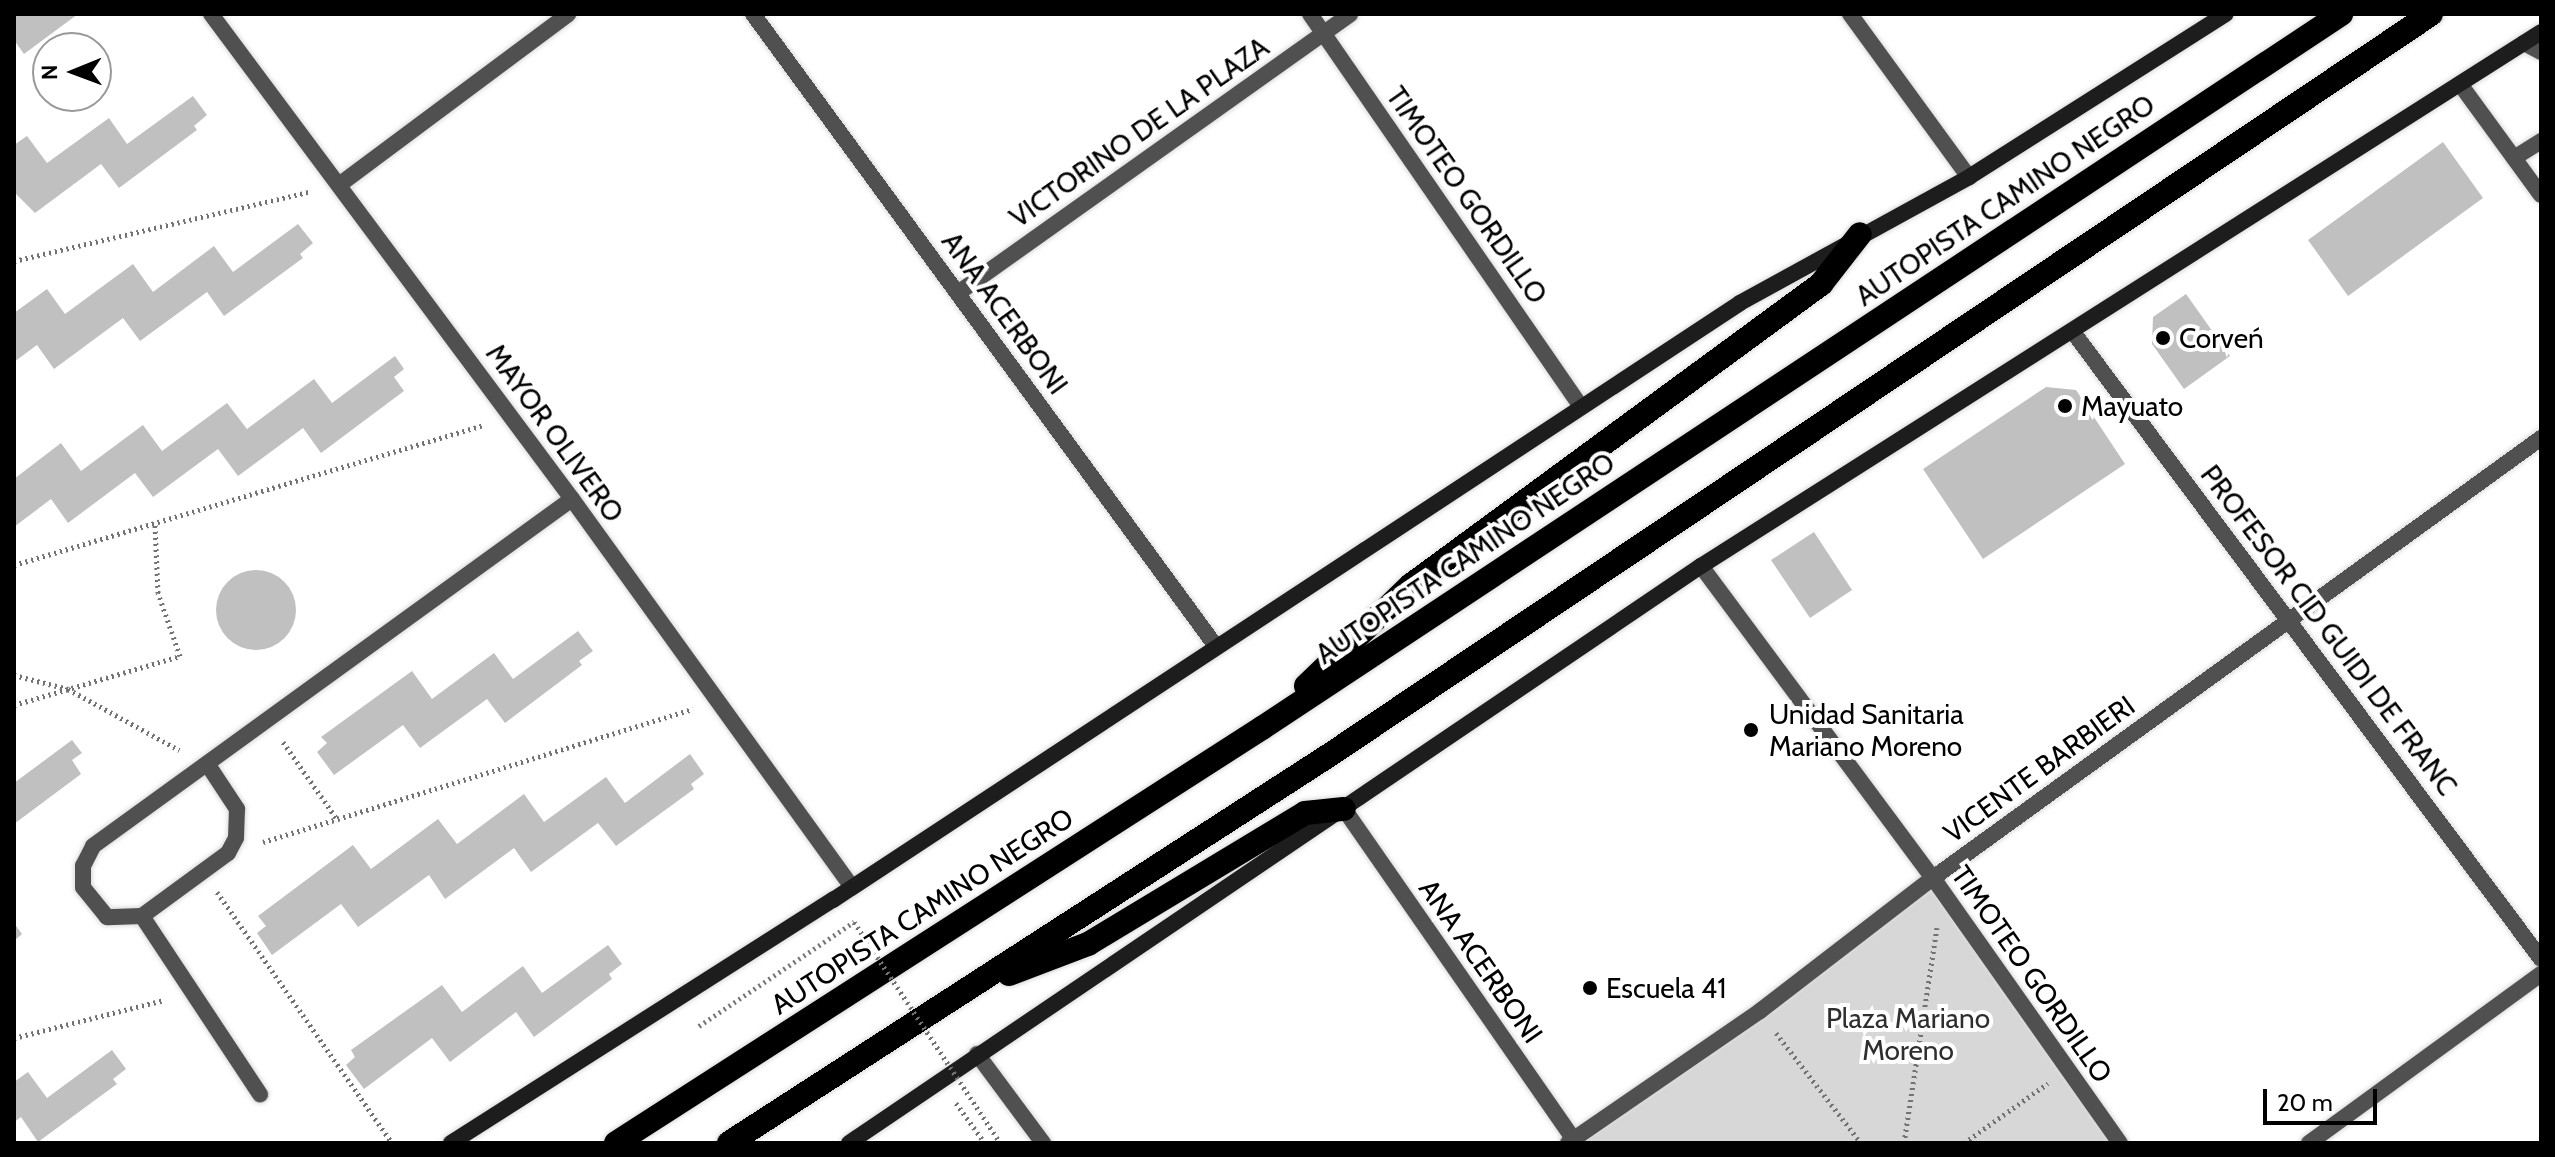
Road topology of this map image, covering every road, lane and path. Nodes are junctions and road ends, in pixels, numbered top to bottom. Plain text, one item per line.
1 (211, 14) edge
2 (568, 14) edge
3 (753, 14) edge
4 (1310, 14) edge
5 (1350, 14) edge
6 (1850, 14) edge
7 (2226, 14) edge
8 (2341, 14) edge
9 (2431, 14) edge
10 (2541, 32) edge
11 (1324, 33) junction
12 (2524, 43) junction
13 (2541, 52) edge
14 (2460, 84) junction
15 (2541, 141) edge
16 (2514, 158) junction
17 (1969, 177) junction
18 (339, 185) junction
19 (2541, 195) edge
20 (1860, 234) junction
21 (14, 261) edge
22 (958, 293) junction
23 (2073, 332) junction
24 (1580, 405) junction
25 (511, 417) junction
26 (2541, 438) edge
27 (572, 499) junction
28 (155, 524) junction
29 (14, 565) edge
30 (1701, 566) junction
31 (2289, 619) junction
32 (1215, 645) junction
33 (14, 675) edge
34 (68, 689) junction
35 (716, 701) junction
36 (14, 705) edge
37 (268, 721) junction
38 (1262, 728) junction
39 (208, 765) junction
40 (1344, 809) junction
41 (337, 819) junction
42 (228, 853) junction
43 (202, 871) junction
44 (1933, 878) junction
45 (852, 887) junction
46 (1957, 913) junction
47 (142, 916) junction
48 (2541, 959) edge
49 (2541, 974) edge
50 (962, 992) junction
51 (192, 993) junction
52 (1760, 1011) junction
53 (699, 1026) dead end
54 (14, 1038) edge
55 (977, 1054) junction
56 (2067, 1070) junction
57 (939, 1080) junction
58 (260, 1094) dead end
59 (1572, 1142) edge
60 (392, 1143) edge
61 (451, 1143) edge
62 (616, 1143) edge
63 (729, 1143) edge
64 (849, 1143) edge
65 (985, 1143) edge
66 (1000, 1143) edge
67 (1043, 1143) edge
68 (1861, 1143) edge
69 (1904, 1143) edge
70 (1964, 1143) edge
71 (2120, 1143) edge
72 (2309, 1143) edge

1 - 18 street, MAYOR OLIVERO
2 - 18 street
3 - 22 street, ANA ACERBONI
4 - 11 street, TIMOTEO GORDILLO
5 - 11 street, VICTORINO DE LA PLAZA
6 - 17 street
7 - 17 street
8 - 38 highway, AUTOPISTA CAMINO NEGRO
9 - 50 highway
10 - 12 street
11 - 22 street, VICTORINO DE LA PLAZA
11 - 24 street, TIMOTEO GORDILLO
12 - 13 street
12 - 14 street
14 - 16 street
14 - 23 street
15 - 16 street
16 - 19 street
17 - 20 street
18 - 21 path
18 - 25 street, MAYOR OLIVERO
20 - 24 street
20 - 38 highway
22 - 32 street, ANA ACERBONI
23 - 30 street
23 - 31 street, PROFESOR CID GUIDI DE FRANC
24 - 32 street
25 - 27 street, MAYOR OLIVERO
25 - 28 path
26 - 31 street, VICENTE BARBIERI
27 - 35 street, MAYOR OLIVERO
27 - 37 street
28 - 29 path
28 - 34 path
30 - 40 street
30 - 44 street, TIMOTEO GORDILLO
31 - 44 street, VICENTE BARBIERI
31 - 48 street, PROFESOR CID GUIDI DE FRANC
32 - 45 street
33 - 34 path
34 - 36 path
34 - 39 path
35 - 41 path
35 - 45 street, MAYOR OLIVERO
37 - 39 street
37 - 41 path
38 - 62 highway, AUTOPISTA CAMINO NEGRO
39 - 42 street
39 - 47 street
40 - 50 highway
40 - 55 street
40 - 59 street, ANA ACERBONI
41 - 42 path
42 - 43 street
43 - 47 street
43 - 60 path
44 - 46 street, TIMOTEO GORDILLO
44 - 52 street, VICENTE BARBIERI
45 - 61 street
46 - 56 street, TIMOTEO GORDILLO
46 - 69 path
47 - 51 street
49 - 72 street
50 - 63 highway
51 - 54 path
51 - 58 street
52 - 59 street, VICENTE BARBIERI
52 - 68 path
53 - 66 path, bridge
55 - 57 street
55 - 67 street
56 - 70 path
56 - 71 street, TIMOTEO GORDILLO
57 - 64 street
57 - 65 path

